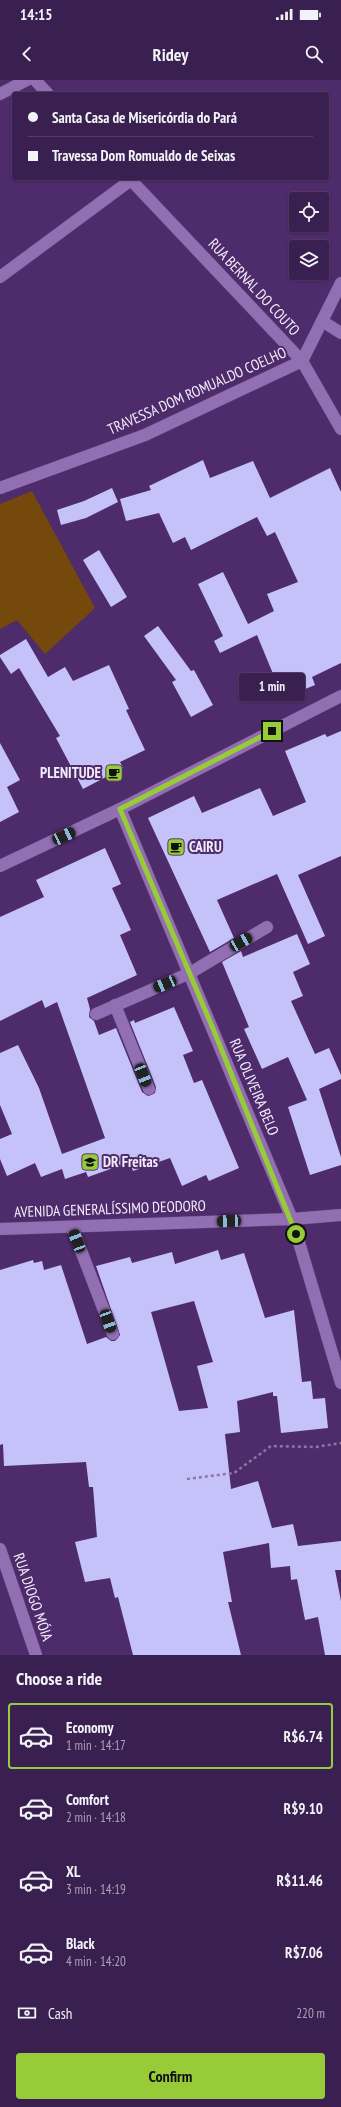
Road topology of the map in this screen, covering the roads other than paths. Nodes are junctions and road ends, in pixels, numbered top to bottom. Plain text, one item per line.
1 (27, 80) edge
2 (35, 80) edge
3 (46, 92) edge
4 (0, 94) edge
5 (129, 180) edge
6 (131, 180) edge
7 (0, 277) edge
8 (341, 283) edge
9 (322, 321) junction
10 (341, 333) edge
11 (302, 361) junction
12 (341, 429) edge
13 (0, 488) edge
14 (341, 696) edge
15 (120, 809) junction
16 (0, 866) edge
17 (267, 927) dead end
18 (190, 973) junction
19 (115, 1005) junction
20 (96, 1014) dead end
21 (149, 1089) dead end
22 (341, 1215) edge
23 (292, 1218) junction
24 (72, 1228) junction
25 (0, 1229) edge
26 (113, 1334) dead end
27 (341, 1383) edge
28 (0, 1549) edge
29 (36, 1655) edge

1 - 4 street
2 - 3 street
5 - 7 street
6 - 11 street, RUA BERNAL DO COUTO
8 - 9 street, TRAVESSA DOM ROMUALDO COELHO
9 - 10 street
9 - 11 street, TRAVESSA DOM ROMUALDO COELHO
11 - 12 street, RUA BERNAL DO COUTO
11 - 13 street, TRAVESSA DOM ROMUALDO COELHO
14 - 15 street
15 - 16 street
15 - 18 street, RUA OLIVEIRA BELO
17 - 18 street
18 - 19 street
18 - 23 street, RUA OLIVEIRA BELO
19 - 20 street
19 - 21 street
22 - 23 street, AVENIDA GENERALÍSSIMO DEODORO
23 - 24 street, AVENIDA GENERALÍSSIMO DEODORO
23 - 27 street, RUA OLIVEIRA BELO
24 - 25 street, AVENIDA GENERALÍSSIMO DEODORO
24 - 26 street
28 - 29 street, RUA DIOGO MÓIA

